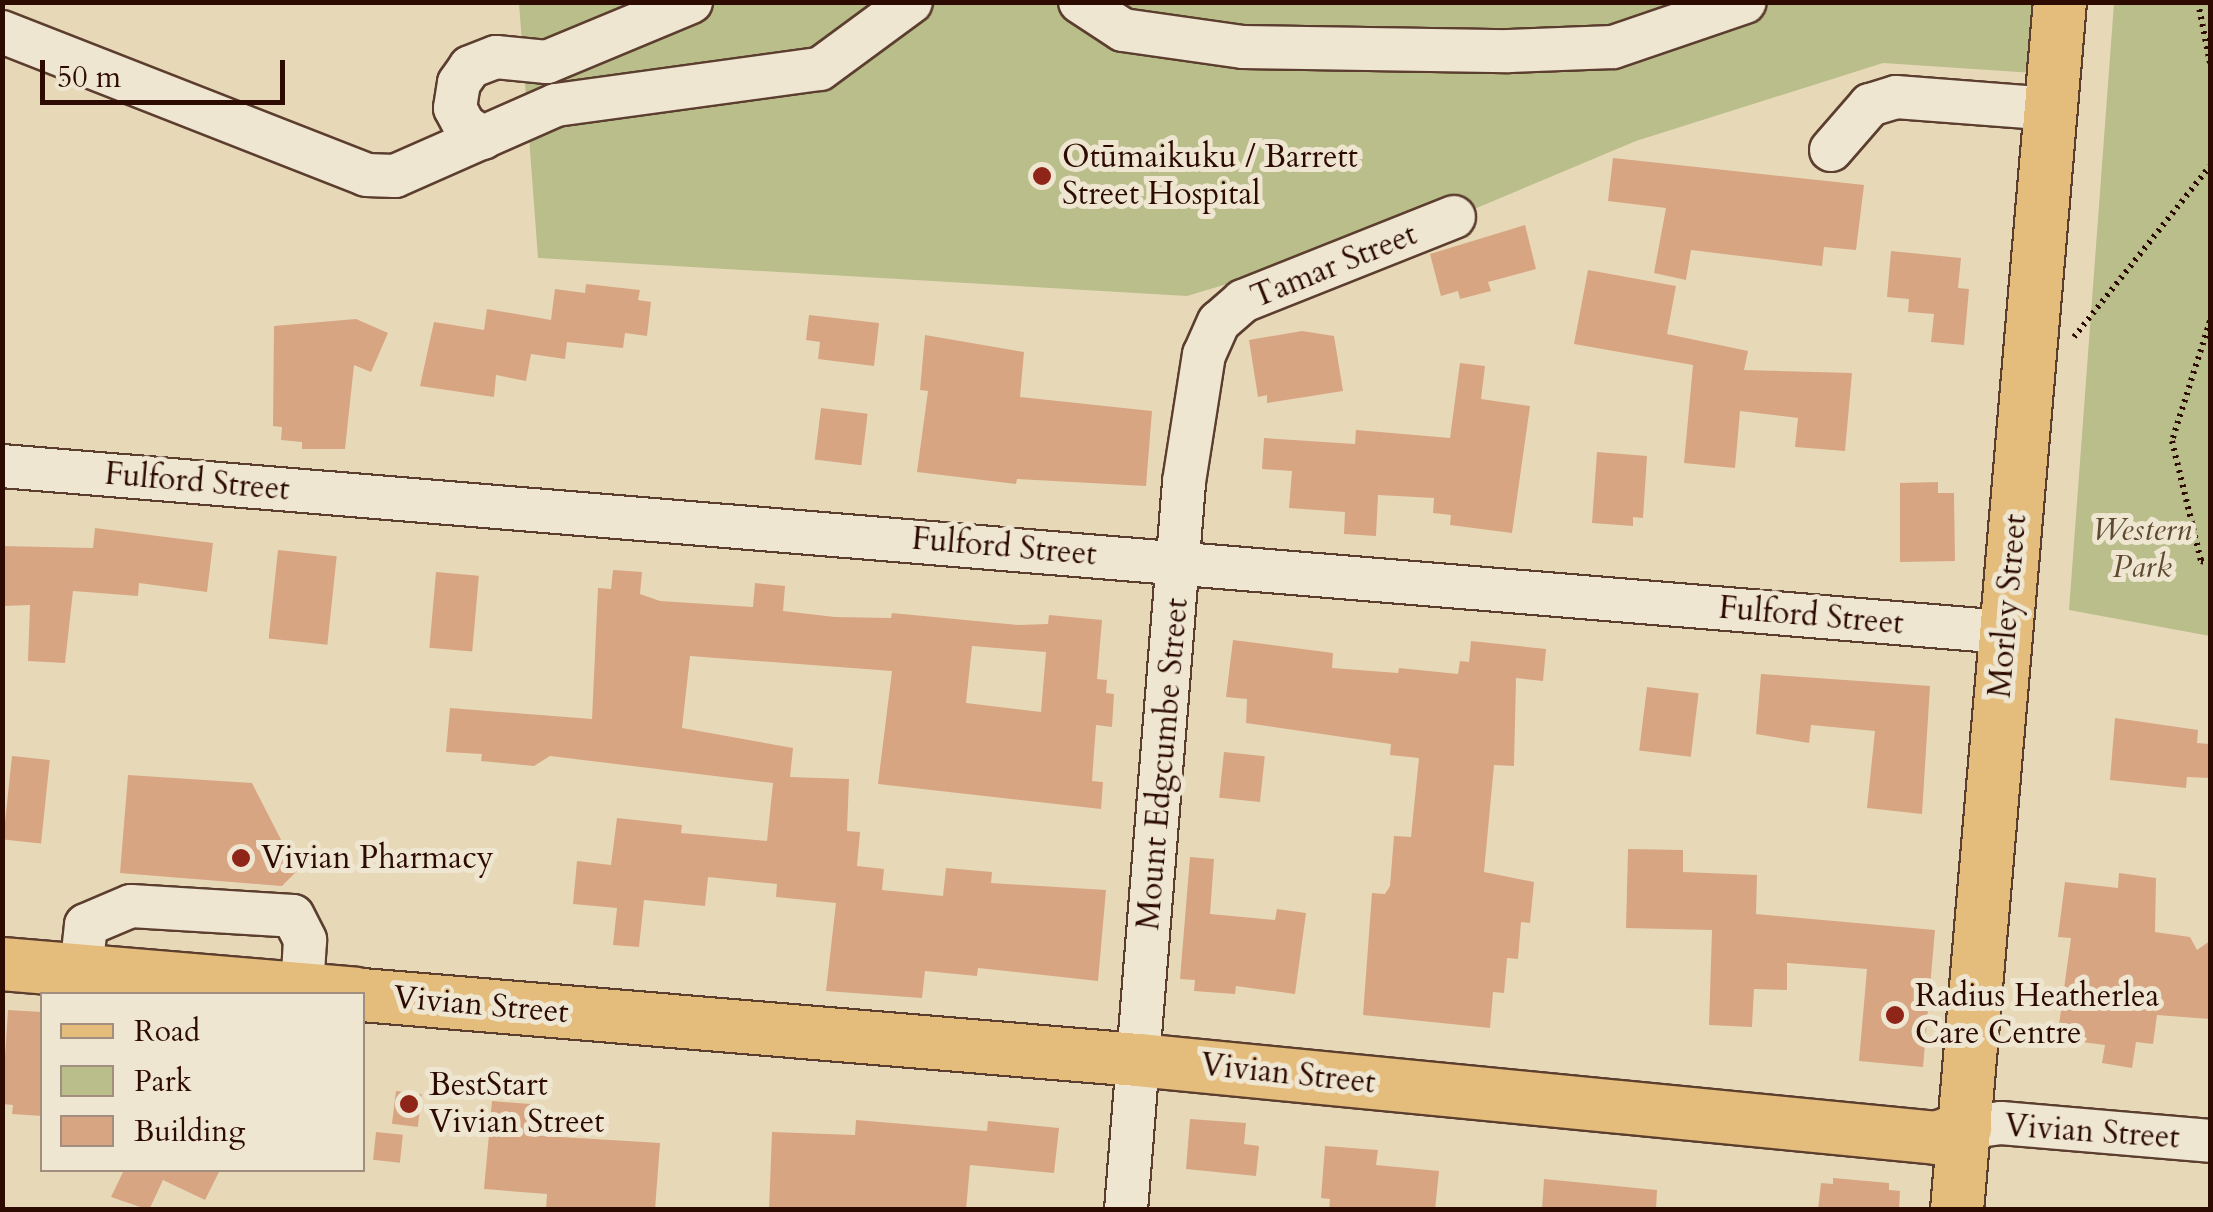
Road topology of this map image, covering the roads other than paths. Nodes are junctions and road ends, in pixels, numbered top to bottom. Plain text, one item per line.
1 (691, 2) edge
2 (911, 2) edge
3 (1080, 2) edge
4 (1745, 2) edge
5 (2060, 2) edge
6 (2, 32) edge
7 (2052, 109) junction
8 (483, 138) junction
9 (1830, 150) dead end
10 (1454, 217) dead end
11 (1219, 322) joint
12 (2, 466) edge
13 (1180, 562) junction
14 (2006, 632) junction
15 (2, 964) edge
16 (81, 971) junction
17 (302, 990) junction
18 (325, 992) edge
19 (365, 995) edge
20 (1138, 1060) junction
21 (1965, 1128) junction
22 (2210, 1142) edge
23 (1126, 1210) edge
24 (1958, 1210) edge

1 - 8 street
2 - 8 street
3 - 4 street
5 - 7 main road, Morley Street
6 - 8 street
7 - 9 street
7 - 14 main road, Morley Street
10 - 11 street, Tamar Street
11 - 13 street, Mount Edgcumbe Street
12 - 13 street, Fulford Street
13 - 14 street, Fulford Street
13 - 20 street, Mount Edgcumbe Street
14 - 21 main road, Morley Street
15 - 16 main road, Vivian Street
16 - 17 main road, Vivian Street
16 - 17 street
17 - 18 main road, Vivian Street
19 - 20 main road, Vivian Street
20 - 21 main road, Vivian Street
20 - 23 street, Mount Edgcumbe Street
21 - 22 street, Vivian Street
21 - 24 main road, Morley Street

